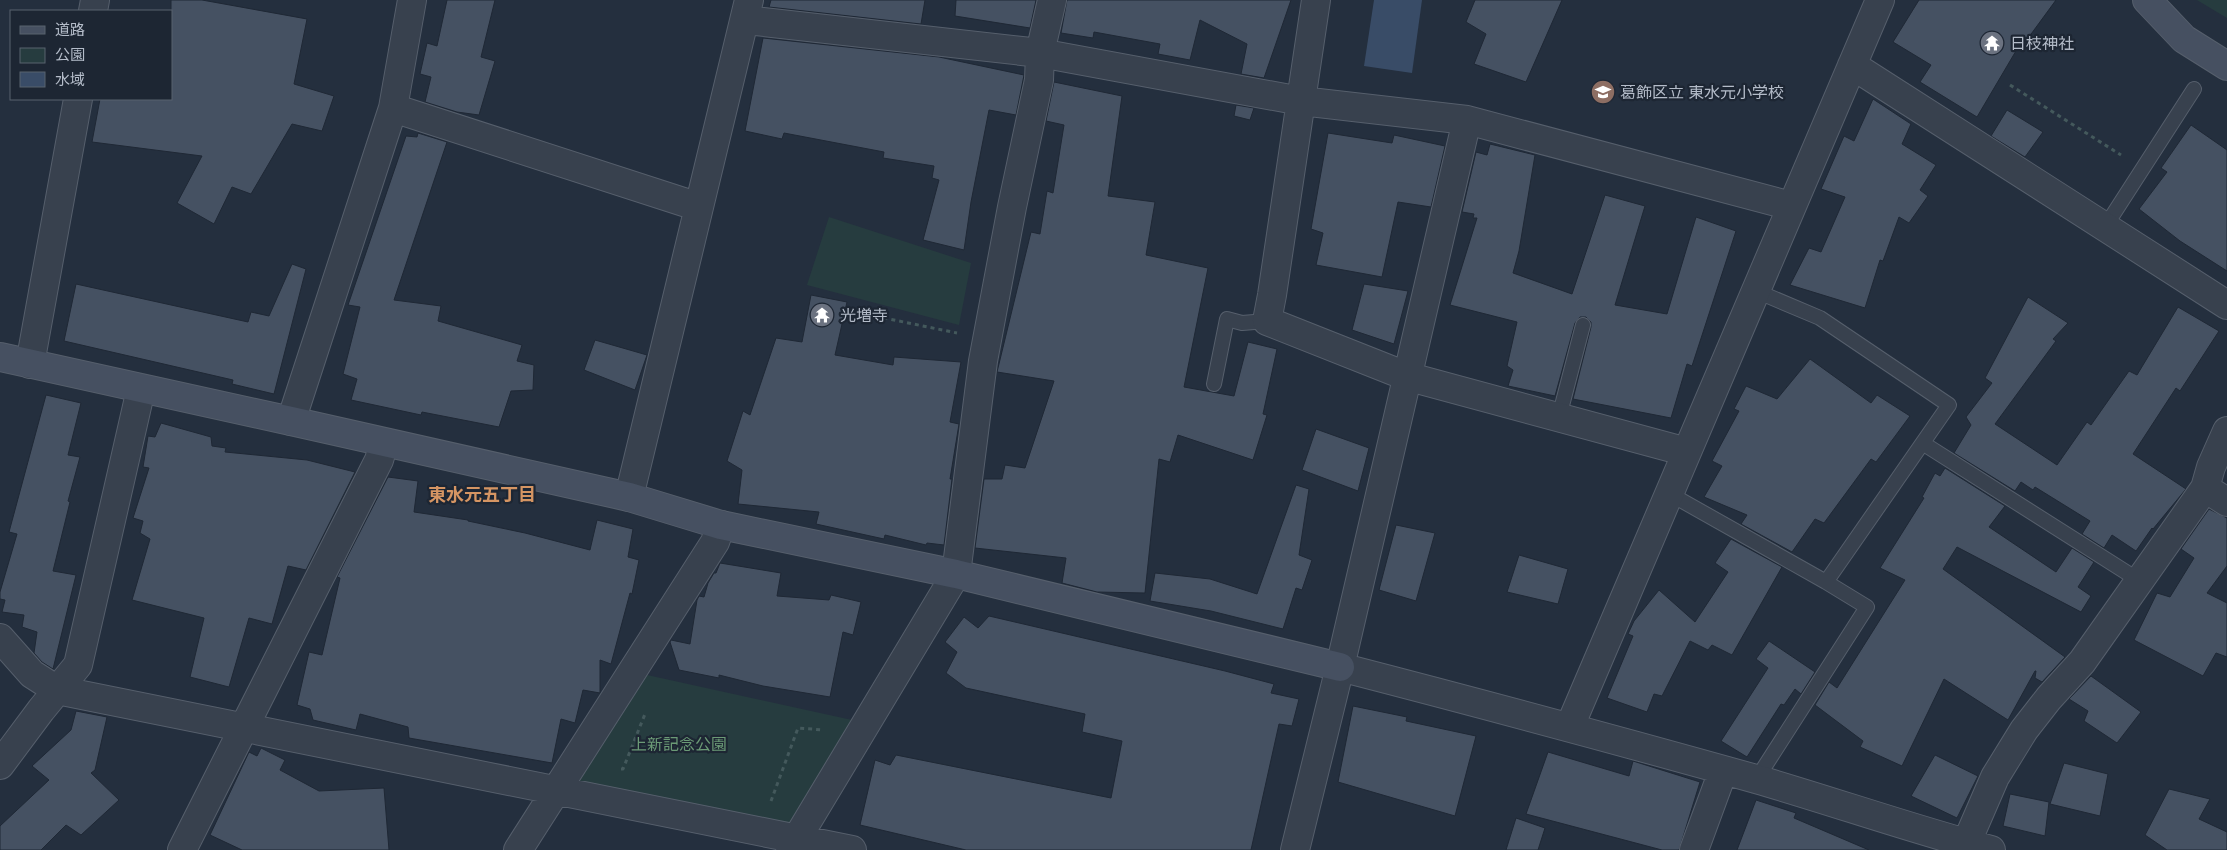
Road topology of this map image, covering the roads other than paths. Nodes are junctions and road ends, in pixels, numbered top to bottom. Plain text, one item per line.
1 (412, 0) edge
2 (1052, 0) edge
3 (1316, 0) edge
4 (1880, 0) edge
5 (2146, 0) edge
6 (748, 10) edge
7 (1040, 53) junction
8 (1852, 65) junction
9 (2227, 66) edge
10 (2194, 89) dead end
11 (78, 100) edge
12 (1301, 101) junction
13 (393, 108) junction
14 (1467, 120) junction
15 (1791, 206) junction
16 (699, 207) junction
17 (2105, 227) junction
18 (1756, 291) junction
19 (2227, 305) edge
20 (1267, 321) junction
21 (1583, 324) dead end
22 (0, 357) edge
23 (30, 364) junction
24 (1406, 376) junction
25 (1214, 384) dead end
26 (141, 389) junction
27 (1559, 417) junction
28 (291, 421) junction
29 (2227, 431) edge
30 (384, 443) junction
31 (1924, 444) junction
32 (1687, 452) junction
33 (1670, 494) junction
34 (2216, 495) edge
35 (629, 498) junction
36 (721, 525) junction
37 (956, 574) junction
38 (2140, 581) junction
39 (1826, 582) junction
40 (0, 638) edge
41 (1340, 667) junction
42 (57, 690) junction
43 (1570, 726) junction
44 (245, 727) junction
45 (0, 765) edge
46 (1722, 771) junction
47 (1756, 780) junction
48 (556, 790) junction
49 (799, 836) edge
50 (1979, 847) edge
51 (182, 850) edge
52 (518, 850) edge
53 (852, 850) edge
54 (1295, 850) edge
55 (1694, 850) edge

1 - 13 street
2 - 7 street
3 - 12 street
4 - 8 street
5 - 9 street
6 - 7 street
6 - 16 street
7 - 12 street
7 - 37 street
8 - 15 street
8 - 17 street
10 - 17 lane
11 - 23 street
12 - 14 street
12 - 20 street
13 - 16 street
13 - 28 street
14 - 15 street
14 - 24 street
15 - 18 street
16 - 35 street
17 - 19 street
18 - 31 lane
18 - 32 street
20 - 24 street
20 - 25 lane
21 - 27 lane
22 - 23 street
23 - 26 street
24 - 27 street
24 - 41 street
26 - 28 street
26 - 42 street
27 - 32 street
28 - 30 street
29 - 34 street
30 - 35 street
30 - 44 street
31 - 38 lane
31 - 39 lane
32 - 33 street
33 - 39 lane
33 - 43 street
34 - 38 street
35 - 36 street
36 - 37 street
36 - 48 street
37 - 41 street
37 - 49 street
38 - 50 street
39 - 47 lane
40 - 42 street
41 - 43 street
41 - 54 street
42 - 44 street
42 - 45 street
43 - 46 street
44 - 48 street
44 - 51 street
46 - 47 street
46 - 55 street
47 - 50 street
48 - 49 street
48 - 52 street
49 - 53 street

